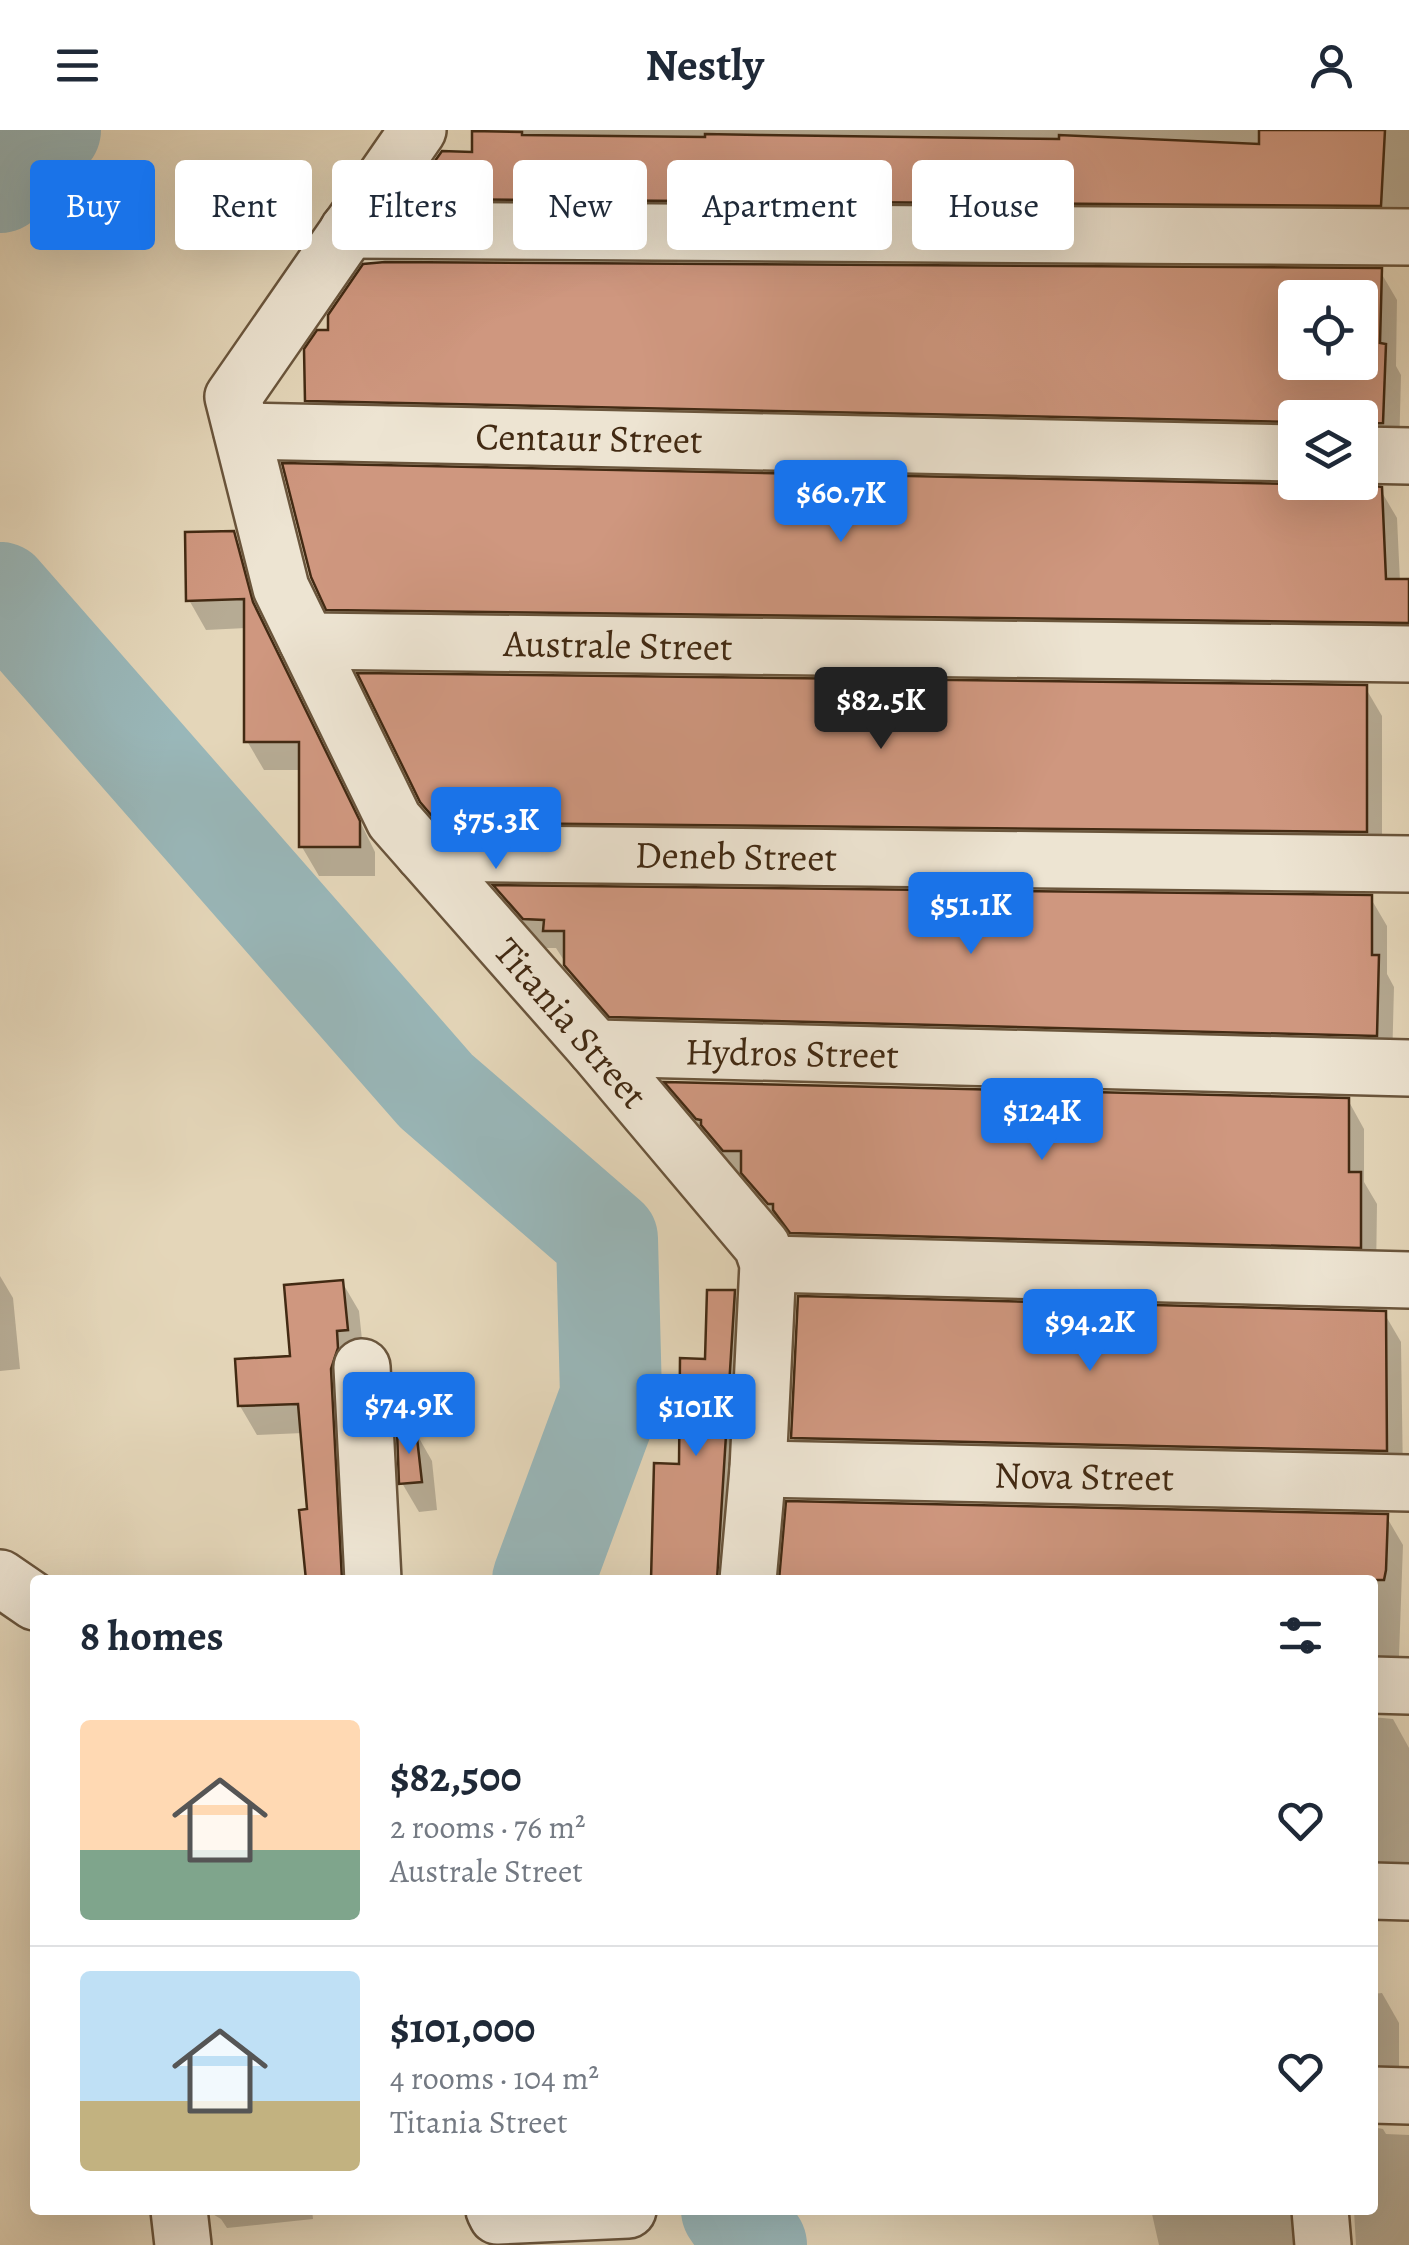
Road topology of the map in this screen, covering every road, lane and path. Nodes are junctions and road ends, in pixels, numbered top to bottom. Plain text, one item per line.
1 (418, 130) edge
2 (397, 160) edge
3 (493, 231) edge
4 (1409, 237) edge
5 (334, 250) edge
6 (242, 431) junction
7 (1278, 453) edge
8 (1378, 455) edge
9 (1409, 456) edge
10 (306, 642) junction
11 (1409, 654) edge
12 (423, 853) junction
13 (1409, 864) edge
14 (595, 1048) junction
15 (1409, 1068) edge
16 (768, 1264) junction
17 (1409, 1280) edge
18 (362, 1368) dead end
19 (758, 1468) junction
20 (1409, 1483) edge
21 (373, 1575) edge
22 (748, 1575) edge
23 (0, 1578) edge
24 (30, 1599) edge
25 (1378, 1685) edge
26 (1409, 1686) edge
27 (1378, 1890) edge
28 (1409, 1892) edge
29 (1378, 2095) edge
30 (1409, 2096) edge
31 (179, 2215) edge
32 (1320, 2215) edge
33 (633, 2222) edge
34 (495, 2224) edge
35 (183, 2245) edge
36 (1323, 2245) edge

1 - 2 street, Titania Street
3 - 4 street
5 - 6 street, Titania Street
6 - 7 street, Centaur Street
6 - 10 street, Titania Street
8 - 9 street
10 - 11 street, Australe Street
10 - 12 street, Titania Street
12 - 13 street, Deneb Street
12 - 14 street, Titania Street
14 - 15 street, Hydros Street
14 - 16 street, Titania Street
16 - 17 street
16 - 19 street
18 - 21 street
19 - 20 street, Nova Street
19 - 22 street
23 - 24 street
25 - 26 street
27 - 28 street
29 - 30 street
31 - 35 street
32 - 36 street
33 - 34 street

